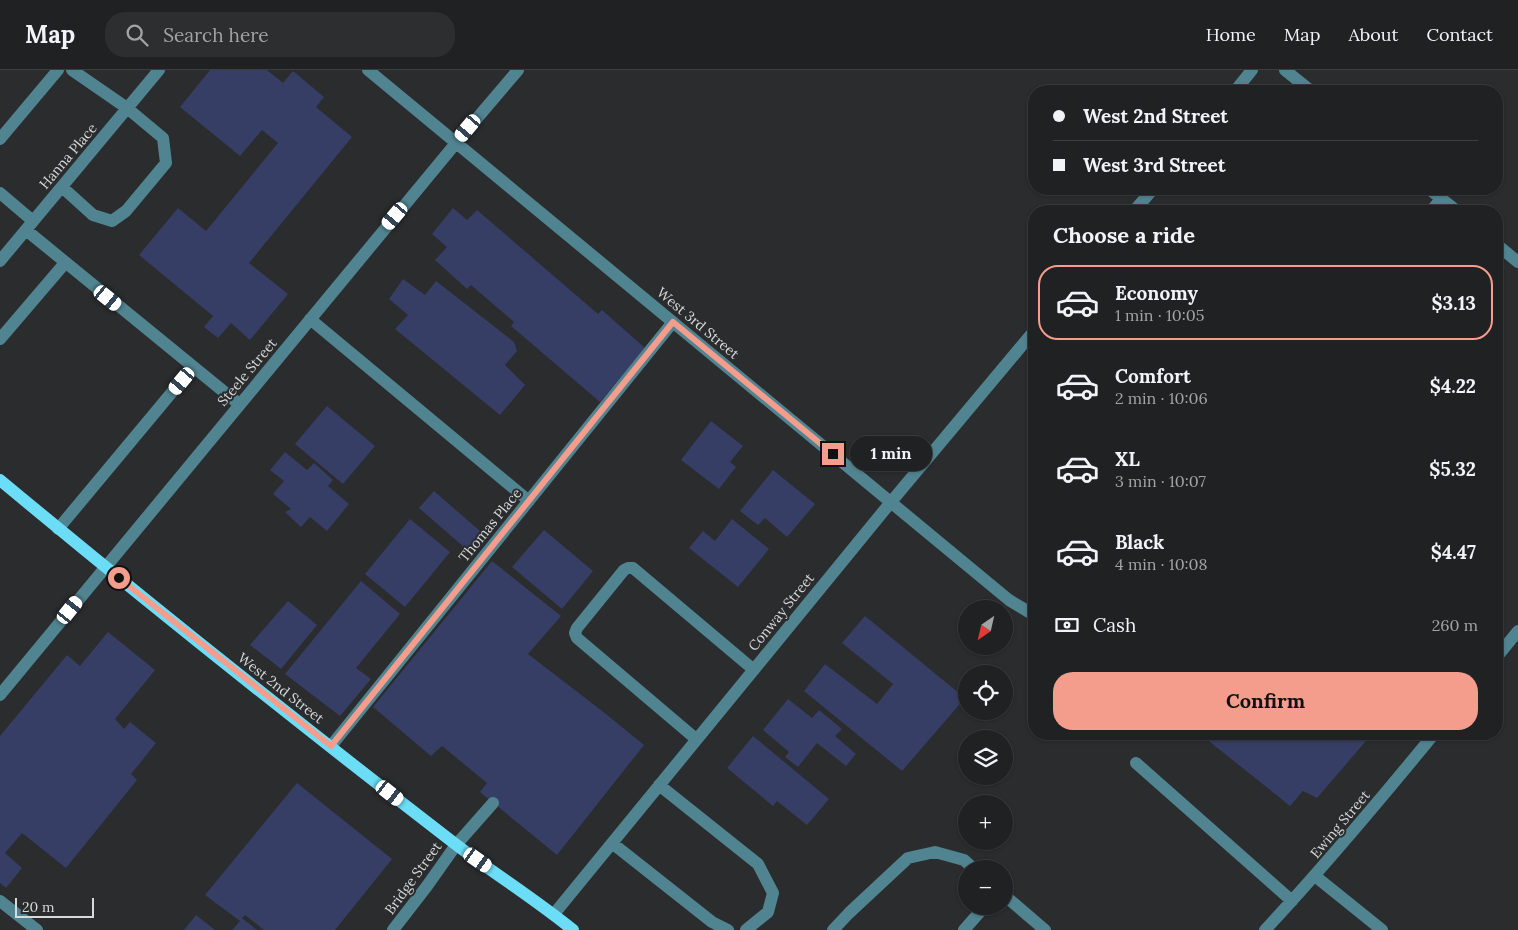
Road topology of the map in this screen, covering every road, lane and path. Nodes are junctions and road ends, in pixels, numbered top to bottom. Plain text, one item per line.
1 (58, 70) edge
2 (72, 70) edge
3 (159, 70) edge
4 (368, 70) edge
5 (518, 70) edge
6 (1252, 70) edge
7 (1285, 70) edge
8 (1240, 85) edge
9 (1304, 85) edge
10 (127, 108) junction
11 (0, 139) edge
12 (456, 143) junction
13 (62, 187) junction
14 (0, 193) edge
15 (1148, 195) edge
16 (1437, 195) edge
17 (1441, 198) junction
18 (1139, 205) edge
19 (1436, 205) edge
20 (1450, 205) edge
21 (30, 226) junction
22 (1503, 250) edge
23 (0, 261) edge
24 (1518, 262) edge
25 (65, 263) junction
26 (310, 319) junction
27 (673, 322) junction
28 (0, 339) edge
29 (1028, 339) edge
30 (193, 367) junction
31 (239, 404) junction
32 (0, 480) edge
33 (529, 501) junction
34 (891, 502) junction
35 (58, 529) junction
36 (104, 568) junction
37 (1028, 611) edge
38 (1518, 631) edge
39 (1503, 649) edge
40 (754, 670) junction
41 (0, 694) edge
42 (696, 740) junction
43 (1429, 740) edge
44 (331, 746) junction
45 (1136, 763) dead end
46 (659, 785) junction
47 (493, 803) dead end
48 (612, 843) junction
49 (456, 845) junction
50 (964, 860) edge
51 (1315, 876) junction
52 (0, 901) edge
53 (1292, 901) junction
54 (1013, 903) edge
55 (554, 914) junction
56 (977, 915) edge
57 (37, 930) edge
58 (393, 930) edge
59 (573, 930) edge
60 (728, 930) edge
61 (746, 930) edge
62 (833, 930) edge
63 (964, 930) edge
64 (1045, 930) edge
65 (1264, 930) edge
66 (1382, 930) edge

1 - 11 street
2 - 10 street
3 - 10 street, Hanna Place
4 - 12 street, West 3rd Street
5 - 12 street, Steele Street
6 - 8 street
7 - 9 street
10 - 13 street, Hanna Place
10 - 13 street
12 - 26 street, Steele Street
12 - 27 street, West 3rd Street
13 - 21 street, Hanna Place
14 - 21 street
15 - 18 street
16 - 17 street
17 - 19 street
17 - 20 street
21 - 23 street, Hanna Place
21 - 25 street
22 - 24 street
25 - 28 street
25 - 30 street
26 - 31 street, Steele Street
26 - 33 street
27 - 33 street, Thomas Place
27 - 34 street, West 3rd Street
29 - 34 street, Conway Street
30 - 31 street
30 - 35 street
31 - 36 street, Steele Street
32 - 35 main road, West 2nd Street
33 - 44 street, Thomas Place
34 - 37 street, West 3rd Street
34 - 40 street, Conway Street
35 - 36 main road, West 2nd Street
36 - 41 street, Steele Street
36 - 44 main road, West 2nd Street
38 - 39 street
40 - 42 street, Conway Street
40 - 42 street
42 - 46 street, Conway Street
43 - 51 street, Ewing Street
44 - 49 main road, West 2nd Street
45 - 53 street
46 - 48 street, Conway Street
46 - 61 street
47 - 49 street, Bridge Street
48 - 55 street, Conway Street
48 - 60 street
49 - 55 main road, West 2nd Street
49 - 58 street, Bridge Street
50 - 62 street
51 - 53 street, Ewing Street
51 - 66 street
52 - 57 street
53 - 65 street, Ewing Street
54 - 64 street
55 - 59 main road, West 2nd Street
56 - 63 street

